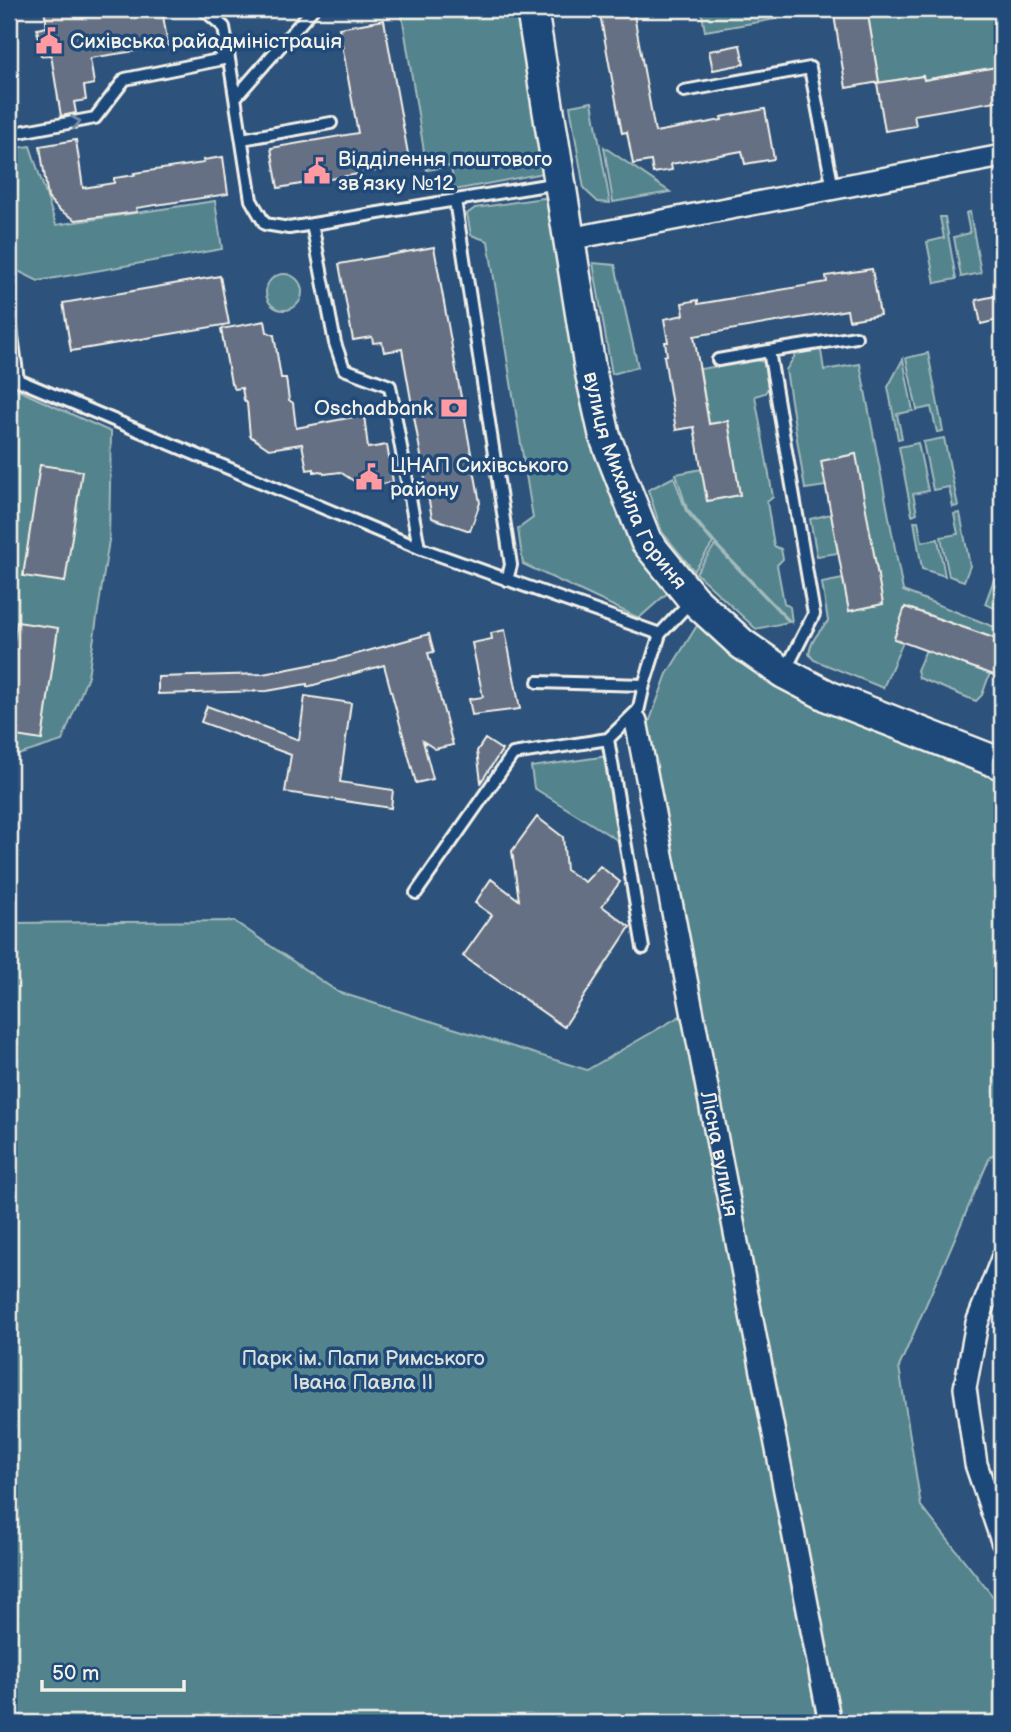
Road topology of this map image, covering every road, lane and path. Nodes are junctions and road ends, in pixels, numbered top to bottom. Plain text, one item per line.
1 (203, 9) edge
2 (313, 9) edge
3 (532, 9) edge
4 (228, 58) junction
5 (684, 91) dead end
6 (235, 98) junction
7 (331, 123) dead end
8 (9, 134) edge
9 (242, 139) junction
10 (1002, 156) edge
11 (561, 182) junction
12 (833, 189) junction
13 (455, 200) junction
14 (313, 224) junction
15 (569, 239) junction
16 (11, 328) dead end
17 (856, 337) dead end
18 (769, 351) junction
19 (718, 360) dead end
20 (419, 548) junction
21 (507, 580) junction
22 (693, 599) junction
23 (660, 634) junction
24 (784, 673) junction
25 (538, 682) dead end
26 (644, 685) junction
27 (637, 716) junction
28 (608, 739) junction
29 (1002, 764) edge
30 (416, 893) dead end
31 (643, 948) dead end
32 (1002, 1259) edge
33 (1002, 1541) edge
34 (830, 1723) edge

1 - 4 lane
2 - 6 lane
3 - 11 street, вулиця Михайла Гориня
4 - 6 lane
8 -> 4 lane
5 - 12 lane
6 - 9 lane
7 - 9 lane
9 - 14 lane
10 - 12 street
11 - 13 lane
11 - 15 street, вулиця Михайла Гориня
12 - 15 street
13 - 14 lane
13 - 21 lane
14 - 20 lane
15 - 22 street, вулиця Михайла Гориня
16 - 20 lane
17 - 18 lane
18 - 19 lane
18 - 24 lane
20 - 21 lane
21 - 23 lane
22 - 23 lane, Лісна вулиця
22 - 24 street, вулиця Михайла Гориня
23 - 26 lane, Лісна вулиця
24 - 29 street, вулиця Михайла Гориня
25 - 26 lane
26 - 27 lane, Лісна вулиця
27 - 28 lane
27 - 34 street, Лісна вулиця
28 - 30 lane
28 - 31 lane
32 - 33 street

